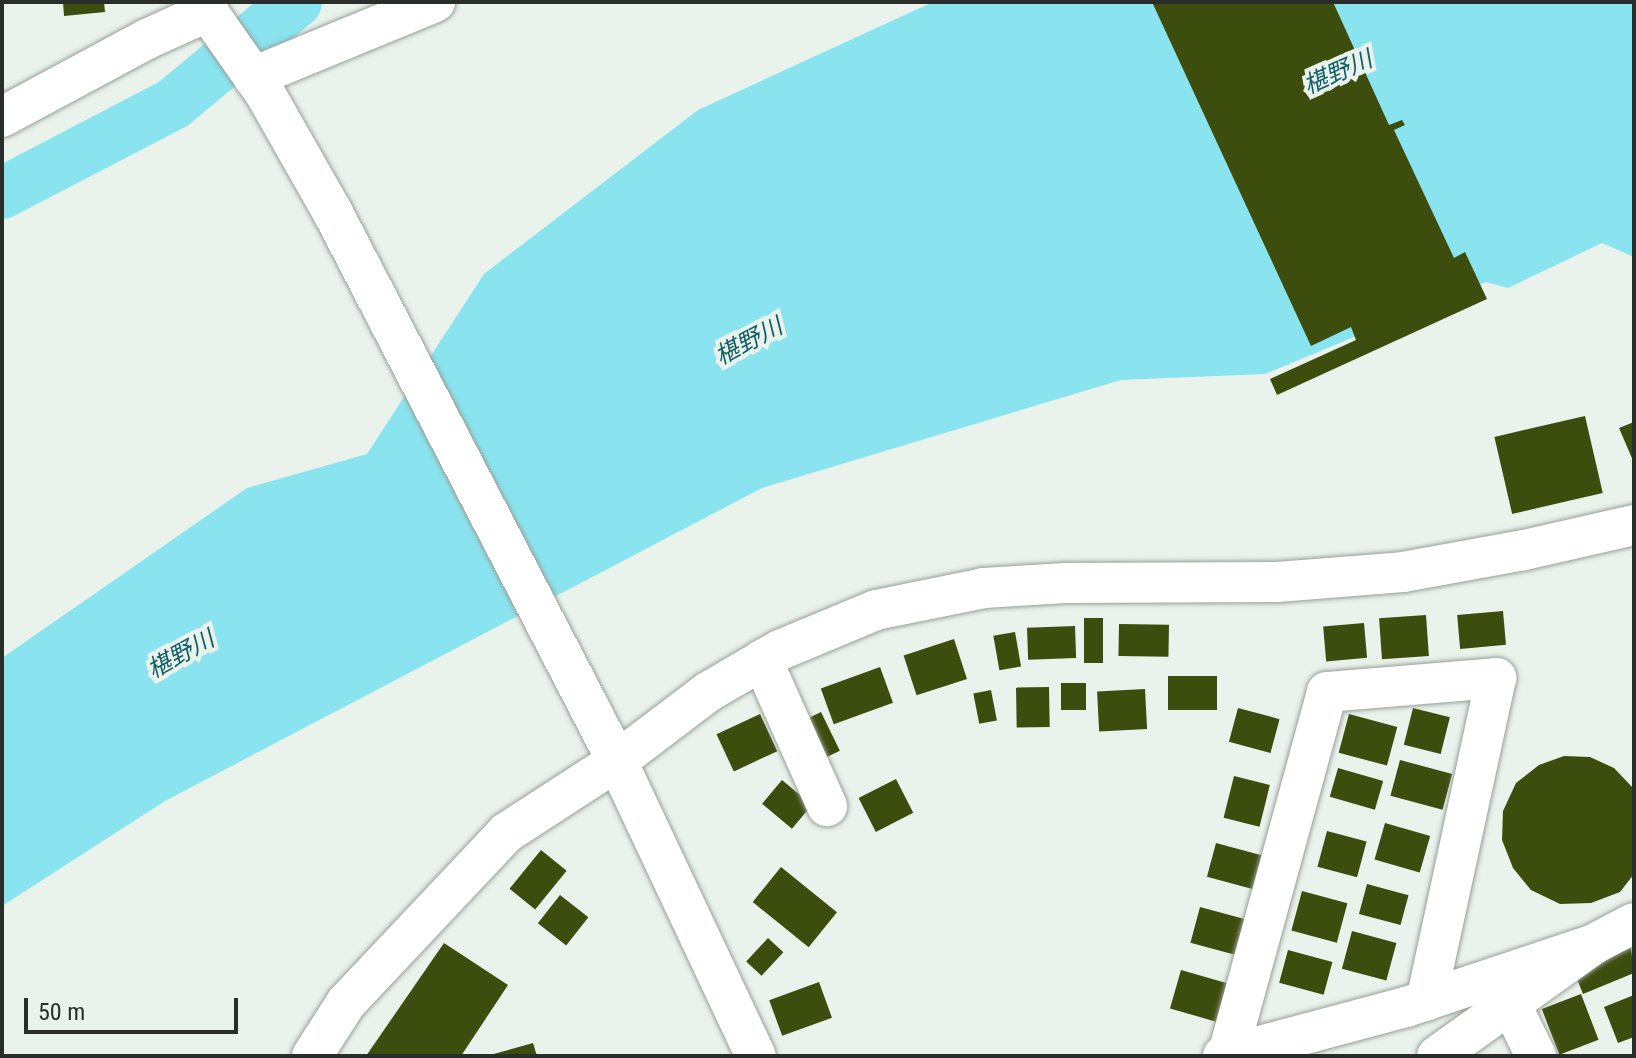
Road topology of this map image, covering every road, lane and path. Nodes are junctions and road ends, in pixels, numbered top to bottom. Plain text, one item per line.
1 (435, 2) edge
2 (205, 6) edge
3 (260, 86) junction
4 (2, 117) edge
5 (1634, 525) edge
6 (762, 660) junction
7 (612, 751) junction
8 (827, 806) dead end
9 (1634, 923) edge
10 (1594, 944) junction
11 (1426, 1001) junction
12 (1511, 1005) junction
13 (1226, 1055) edge
14 (312, 1056) edge
15 (756, 1056) edge
16 (1437, 1056) edge
17 (1536, 1056) edge

1 - 3 street
2 - 3 street
2 - 4 street
3 - 7 street
5 - 6 street
6 - 7 street
6 - 8 street
7 - 14 street
7 - 15 street
9 - 10 street
10 - 11 street
10 - 12 street
11 - 13 street
11 - 13 street
12 - 16 street
12 - 17 street

